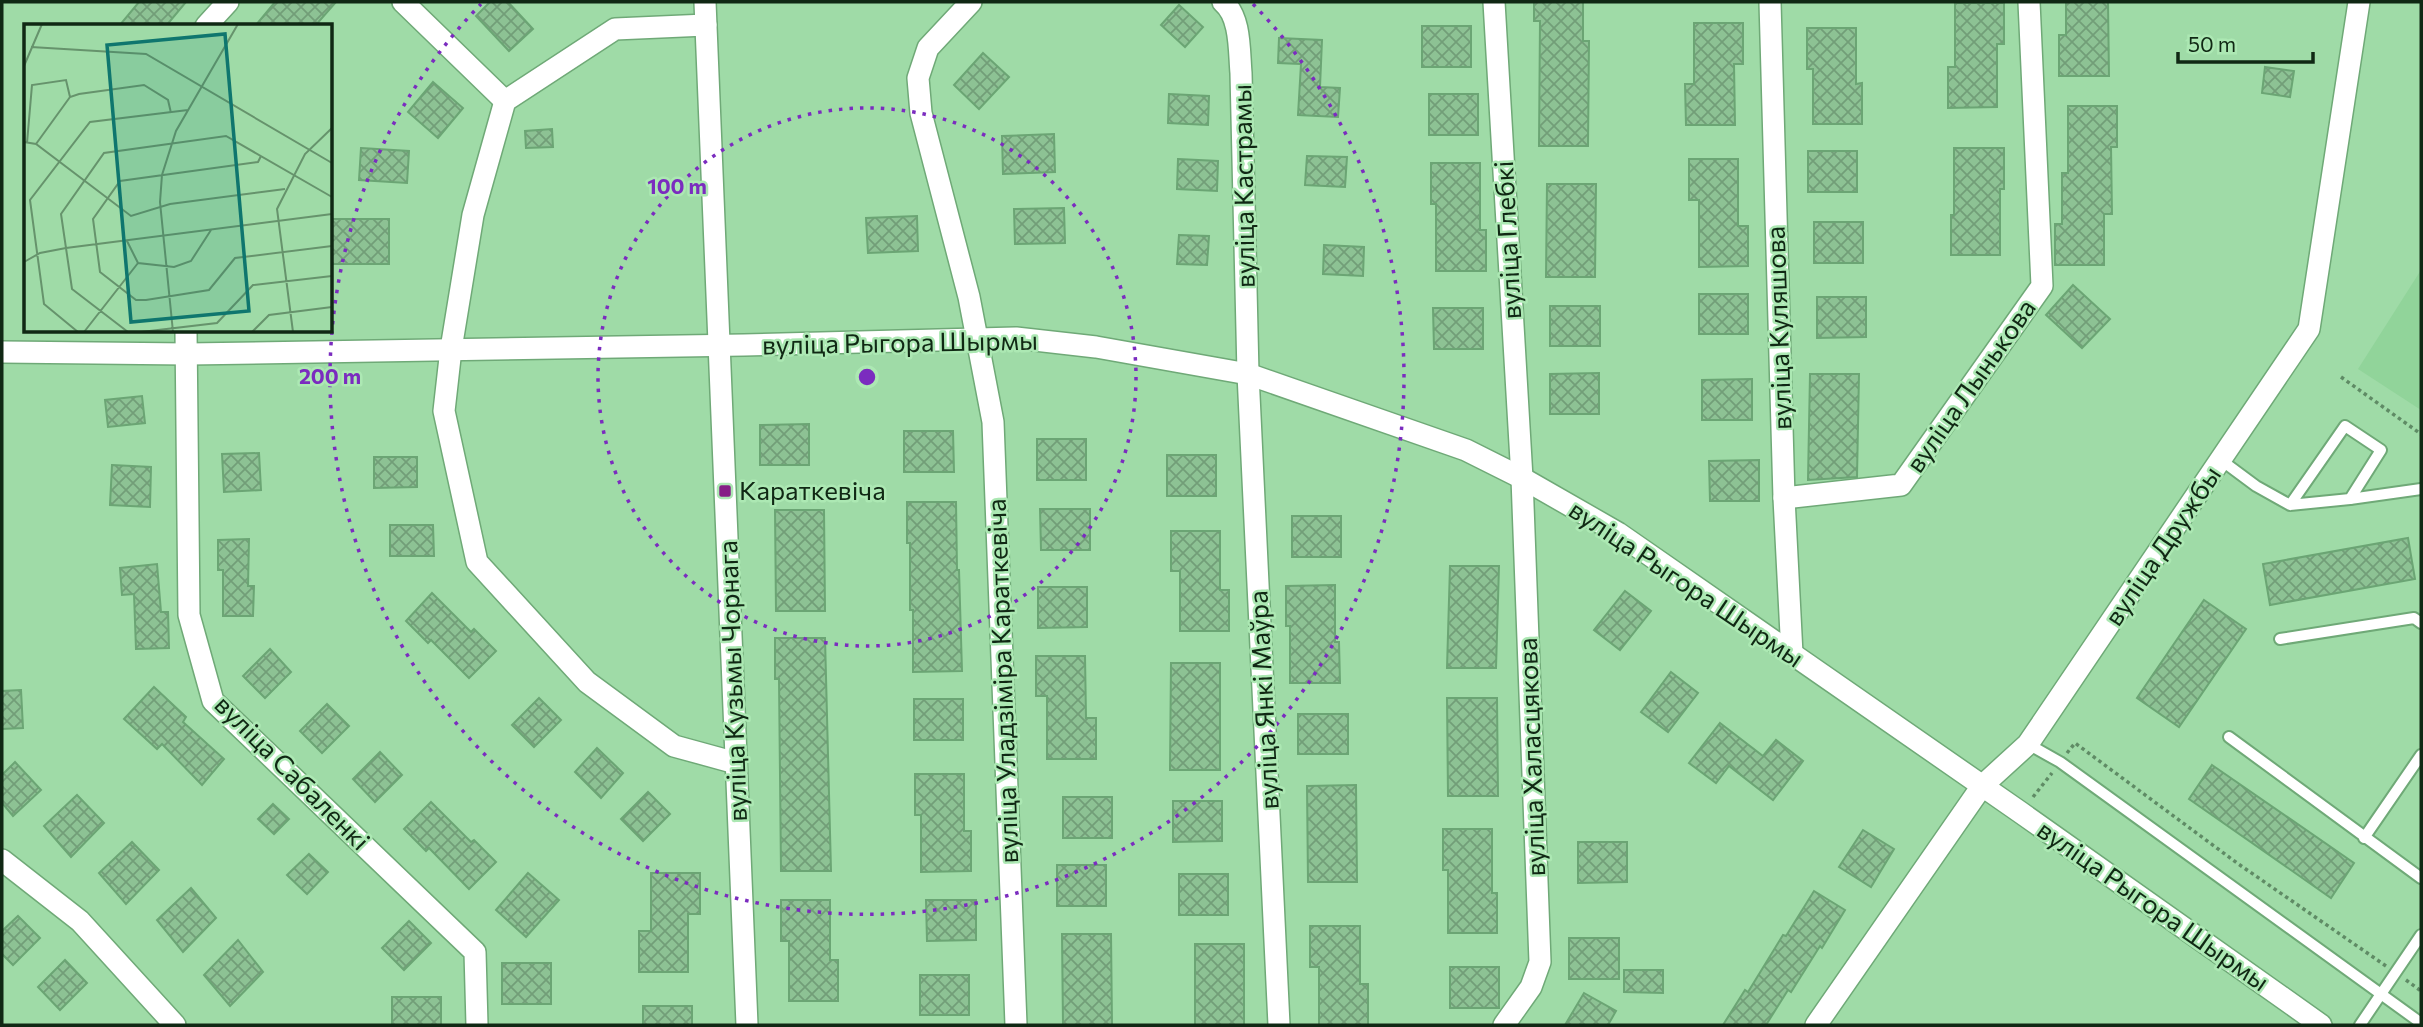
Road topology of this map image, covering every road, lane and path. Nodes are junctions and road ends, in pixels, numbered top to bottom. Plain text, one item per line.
1 (228, 2) edge
2 (403, 2) edge
3 (705, 2) edge
4 (971, 2) edge
5 (1223, 2) edge
6 (1494, 2) edge
7 (1770, 2) edge
8 (2029, 2) edge
9 (2359, 2) edge
10 (208, 24) edge
11 (706, 25) junction
12 (505, 101) junction
13 (186, 332) edge
14 (978, 339) junction
15 (718, 345) junction
16 (451, 349) junction
17 (2, 352) edge
18 (188, 354) junction
19 (1248, 374) junction
20 (2342, 377) dead end
21 (2421, 434) edge
22 (2221, 460) junction
23 (1522, 478) junction
24 (2421, 489) edge
25 (1784, 498) junction
26 (2350, 499) junction
27 (2290, 505) junction
28 (2421, 623) edge
29 (2280, 639) dead end
30 (1792, 654) junction
31 (2229, 737) dead end
32 (2028, 744) junction
33 (2421, 755) edge
34 (2060, 762) junction
35 (736, 763) junction
36 (1982, 786) junction
37 (2021, 812) junction
38 (2364, 838) junction
39 (2, 860) edge
40 (2421, 878) edge
41 (2421, 935) edge
42 (2395, 972) junction
43 (2421, 991) edge
44 (2380, 993) junction
45 (2421, 1023) edge
46 (175, 1025) edge
47 (477, 1025) edge
48 (747, 1025) edge
49 (1016, 1025) edge
50 (1279, 1025) edge
51 (1504, 1025) edge
52 (1815, 1025) edge
53 (2320, 1025) edge
54 (2360, 1025) edge

1 - 10 street
2 - 12 street
3 - 11 street, вуліца Кузьмы Чорнага
4 - 14 street, вуліца Уладзіміра Караткевіча
5 - 19 street, вуліца Кастрамы
6 - 23 street, вуліца Глебкі
7 - 25 street, вуліца Куляшова
8 - 25 street, вуліца Лынькова
9 - 22 street, вуліца Дружбы
11 - 12 street
11 - 15 street, вуліца Кузьмы Чорнага
12 - 16 street
13 - 18 street, вуліца Сабаленкі
14 - 15 street, вуліца Рыгора Шырмы
14 - 19 street, вуліца Рыгора Шырмы
14 - 49 street, вуліца Уладзіміра Караткевіча
15 - 16 street, вуліца Рыгора Шырмы
15 - 35 street, вуліца Кузьмы Чорнага
16 - 18 street, вуліца Рыгора Шырмы
16 - 35 street
17 - 18 street, вуліца Рыгора Шырмы
18 - 47 street, вуліца Сабаленкі
19 - 23 street, вуліца Рыгора Шырмы
19 - 50 street, вуліца Янкі Маўра
20 - 21 path
22 - 27 lane
22 - 32 street, вуліца Дружбы
23 - 30 street, вуліца Рыгора Шырмы
23 - 51 street, вуліца Халасцякова
24 - 26 lane
25 - 30 street, вуліца Куляшова
26 - 27 lane
26 - 27 lane
28 - 29 lane
30 - 36 street, вуліца Рыгора Шырмы
31 - 38 lane
32 - 34 lane
32 - 36 street, вуліца Дружбы
33 - 38 lane
34 - 37 path
34 - 42 path
34 - 44 lane
35 - 48 street, вуліца Кузьмы Чорнага
36 - 37 street, вуліца Рыгора Шырмы
36 - 52 street, вуліца Дружбы
37 - 53 street, вуліца Рыгора Шырмы
38 - 40 lane
39 - 46 street
41 - 42 lane
42 - 43 path
42 - 44 lane
44 - 45 lane
44 - 54 lane

